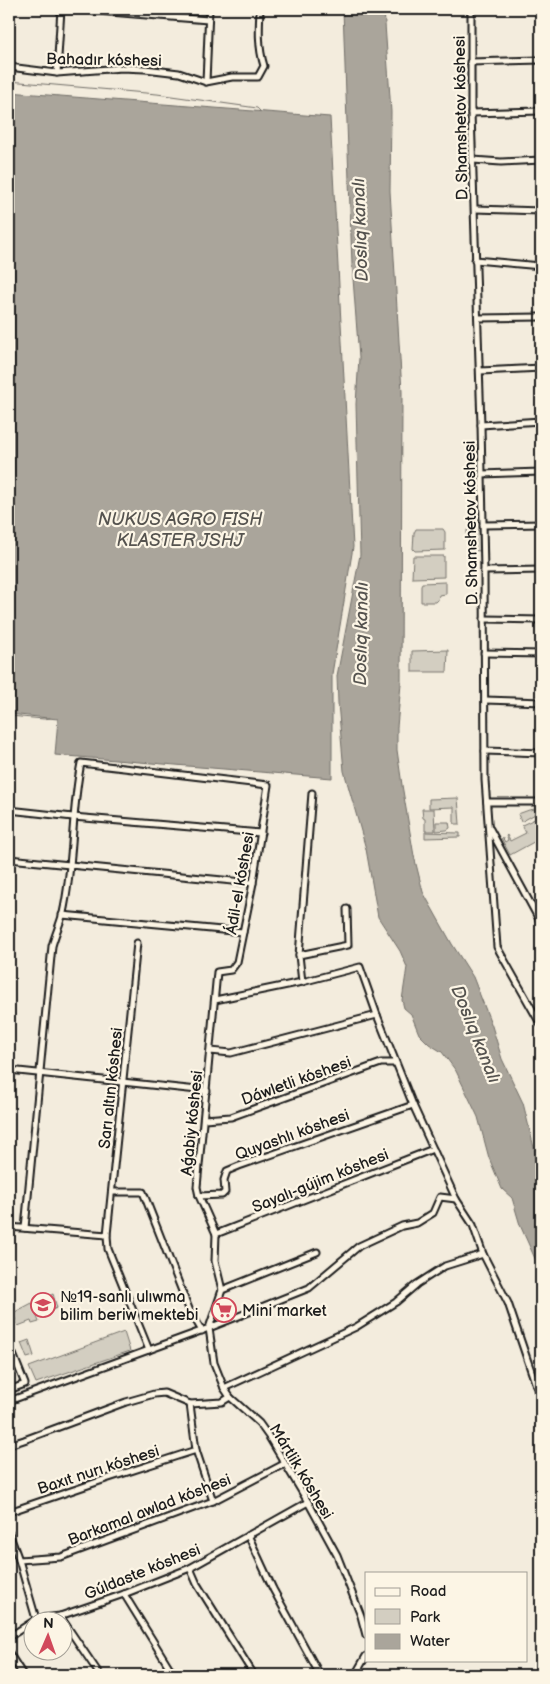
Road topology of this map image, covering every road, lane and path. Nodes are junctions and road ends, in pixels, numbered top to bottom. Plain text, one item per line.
1 (61, 9) edge
2 (73, 9) edge
3 (209, 9) edge
4 (260, 9) edge
5 (471, 9) edge
6 (208, 20) junction
7 (541, 60) edge
8 (470, 62) junction
9 (9, 67) edge
10 (57, 73) junction
11 (206, 82) junction
12 (541, 110) edge
13 (471, 113) junction
14 (474, 160) junction
15 (541, 160) edge
16 (474, 209) junction
17 (541, 211) edge
18 (475, 260) junction
19 (541, 266) edge
20 (541, 317) edge
21 (478, 318) junction
22 (541, 368) edge
23 (480, 371) junction
24 (541, 421) edge
25 (482, 425) junction
26 (541, 472) edge
27 (482, 474) junction
28 (541, 524) edge
29 (483, 525) junction
30 (484, 570) junction
31 (541, 570) edge
32 (484, 619) junction
33 (541, 620) edge
34 (484, 653) junction
35 (541, 654) edge
36 (484, 700) junction
37 (541, 702) edge
38 (485, 751) junction
39 (541, 753) edge
40 (312, 793) dead end
41 (486, 802) junction
42 (541, 802) edge
43 (9, 810) edge
44 (73, 817) junction
45 (488, 827) junction
46 (262, 833) junction
47 (9, 859) edge
48 (70, 865) junction
49 (253, 883) junction
50 (347, 909) dead end
51 (62, 915) junction
52 (541, 923) edge
53 (243, 932) junction
54 (138, 943) dead end
55 (299, 955) junction
56 (217, 972) joint
57 (302, 982) junction
58 (215, 1000) junction
59 (377, 1015) junction
60 (541, 1025) edge
61 (210, 1051) junction
62 (395, 1063) junction
63 (9, 1070) edge
64 (39, 1073) junction
65 (123, 1082) junction
66 (207, 1091) junction
67 (413, 1105) junction
68 (204, 1119) junction
69 (433, 1149) junction
70 (112, 1192) junction
71 (199, 1196) junction
72 (456, 1199) junction
73 (9, 1227) edge
74 (25, 1228) junction
75 (216, 1234) junction
76 (107, 1235) junction
77 (317, 1252) dead end
78 (483, 1254) junction
79 (222, 1290) junction
80 (209, 1328) junction
81 (202, 1331) junction
82 (149, 1350) junction
83 (11, 1354) edge
84 (224, 1388) junction
85 (9, 1390) edge
86 (230, 1396) junction
87 (541, 1400) edge
88 (9, 1401) edge
89 (190, 1404) junction
90 (9, 1445) edge
91 (196, 1450) junction
92 (284, 1464) junction
93 (213, 1501) junction
94 (308, 1502) junction
95 (9, 1512) edge
96 (9, 1533) edge
97 (248, 1535) junction
98 (18, 1560) junction
99 (190, 1568) junction
100 (124, 1594) junction
101 (32, 1612) edge
102 (72, 1612) edge
103 (22, 1629) edge
104 (365, 1631) edge
105 (72, 1634) edge
106 (9, 1637) edge
107 (9, 1654) edge
108 (365, 1658) edge
109 (24, 1675) edge
110 (100, 1675) edge
111 (174, 1675) edge
112 (254, 1675) edge
113 (320, 1675) edge
114 (355, 1675) edge

1 - 10 street
2 - 6 street
3 - 6 street
4 - 11 street, Bahadır kóshesi
5 - 8 street, D. Shamshetov kóshesi
6 - 11 street
7 - 8 street
8 - 13 street, D. Shamshetov kóshesi
9 - 10 street, Bahadır kóshesi
10 - 11 street, Bahadır kóshesi
12 - 13 street
13 - 14 street, D. Shamshetov kóshesi
14 - 15 street
14 - 16 street, D. Shamshetov kóshesi
16 - 17 street
16 - 18 street, D. Shamshetov kóshesi
18 - 19 street
18 - 21 street, D. Shamshetov kóshesi
20 - 21 street
21 - 23 street, D. Shamshetov kóshesi
22 - 23 street
23 - 25 street, D. Shamshetov kóshesi
24 - 25 street
25 - 27 street, D. Shamshetov kóshesi
26 - 27 street
27 - 29 street, D. Shamshetov kóshesi
28 - 29 street
29 - 30 street, D. Shamshetov kóshesi
30 - 31 street
30 - 32 street, D. Shamshetov kóshesi
32 - 33 street
32 - 34 street, D. Shamshetov kóshesi
34 - 35 street
34 - 36 street, D. Shamshetov kóshesi
36 - 37 street
36 - 38 street, D. Shamshetov kóshesi
38 - 39 street
38 - 41 street, D. Shamshetov kóshesi
40 - 55 street
41 - 42 street
41 - 45 street, D. Shamshetov kóshesi
43 - 44 street
44 - 46 street
44 - 46 street, Ádil-el kóshesi
44 - 48 street
45 - 52 street
45 - 60 street, D. Shamshetov kóshesi
46 - 49 street, Ádil-el kóshesi
47 - 48 street
48 - 49 street
48 - 51 street
49 - 53 street, Ádil-el kóshesi
50 - 55 street
51 - 53 street
51 - 64 street
53 - 56 street, Ádil-el kóshesi
54 - 65 street, Sarı altın kóshesi
55 - 57 street
56 - 58 street, Aǵabiy kóshesi
57 - 58 street
57 - 59 street
58 - 61 street, Aǵabiy kóshesi
59 - 61 street
59 - 62 street
61 - 66 street, Aǵabiy kóshesi
62 - 67 street
62 - 68 street, Dáwletli kóshesi
63 - 64 street
64 - 65 street
64 - 74 street
65 - 66 street
65 - 70 street, Sarı altın kóshesi
66 - 68 street, Aǵabiy kóshesi
67 - 69 street
67 - 71 street, Quyashlı kóshesi
68 - 71 street, Aǵabiy kóshesi
69 - 72 street
69 - 75 street, Sayalı-gújim kóshesi
70 - 76 street, Sarı altın kóshesi
70 - 81 street
71 - 75 street, Aǵabiy kóshesi
72 - 78 street
72 - 80 street
73 - 74 street
74 - 76 street
75 - 79 street, Aǵabiy kóshesi
76 - 82 street, Sarı altın kóshesi
77 - 79 street
78 - 84 street
78 - 87 street
79 - 80 street
80 - 81 street
80 - 84 street, Mártlik kóshesi
81 - 82 street
82 - 88 street
83 - 85 street
84 - 86 street, Mártlik kóshesi
86 - 89 street
86 - 92 street, Mártlik kóshesi
89 - 90 street
89 - 91 street
91 - 93 street
91 - 95 street, Baxıt nurı kóshesi
92 - 93 street, Barkamal awlad kóshesi
92 - 94 street, Mártlik kóshesi
93 - 98 street, Barkamal awlad kóshesi
94 - 97 street, Gúldaste kóshesi
94 - 104 street, Mártlik kóshesi
96 - 98 street
97 - 99 street, Gúldaste kóshesi
97 - 113 street
98 - 101 street
99 - 100 street, Gúldaste kóshesi
99 - 112 street
100 - 102 street, Gúldaste kóshesi
100 - 111 street
103 - 106 street, Gúldaste kóshesi
105 - 110 street
107 - 109 street
108 - 114 street

